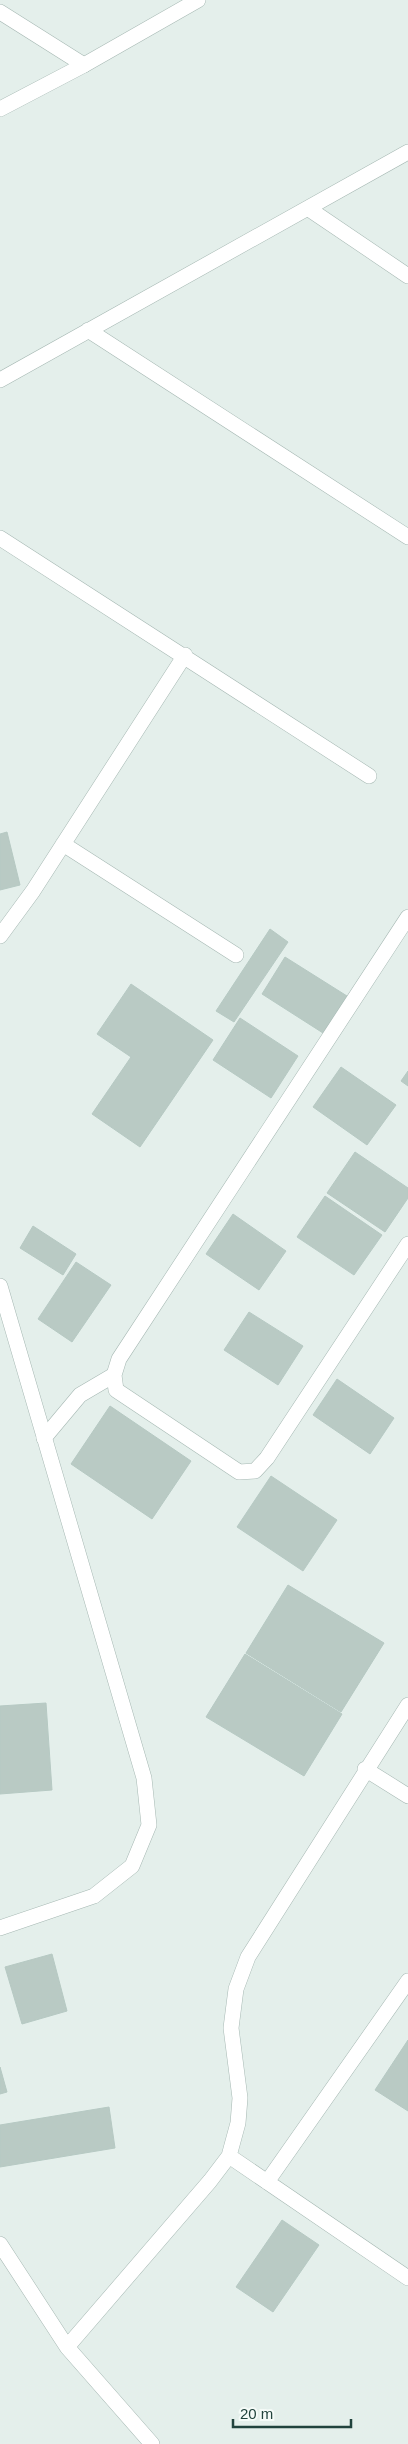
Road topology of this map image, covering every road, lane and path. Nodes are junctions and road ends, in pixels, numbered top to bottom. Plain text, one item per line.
1 (198, 0) edge
2 (0, 12) edge
3 (84, 65) junction
4 (0, 109) edge
5 (408, 152) edge
6 (309, 209) junction
7 (408, 276) edge
8 (88, 330) junction
9 (0, 380) edge
10 (408, 537) edge
11 (0, 538) edge
12 (185, 655) junction
13 (369, 776) dead end
14 (63, 844) junction
15 (408, 917) edge
16 (0, 936) edge
17 (236, 955) dead end
18 (408, 1244) edge
19 (0, 1286) edge
20 (114, 1376) junction
21 (44, 1438) junction
22 (408, 1704) edge
23 (366, 1769) junction
24 (408, 1796) edge
25 (0, 1928) edge
26 (408, 1981) edge
27 (229, 2156) junction
28 (267, 2182) junction
29 (0, 2244) edge
30 (408, 2278) edge
31 (67, 2347) junction
32 (152, 2444) edge

1 - 3 street
2 - 3 street
3 - 4 street
5 - 6 street
6 - 7 street
6 - 8 street
8 - 9 street
8 - 10 street
11 - 12 street
12 - 13 street
12 - 14 street
14 - 16 street
14 - 17 street
15 - 20 street
18 - 20 street
19 - 21 street
20 - 21 street
21 - 25 street
22 - 23 street
23 - 24 street
23 - 27 street
26 - 28 street
27 - 28 street
27 - 31 street
28 - 30 street
29 - 31 street
31 - 32 street

